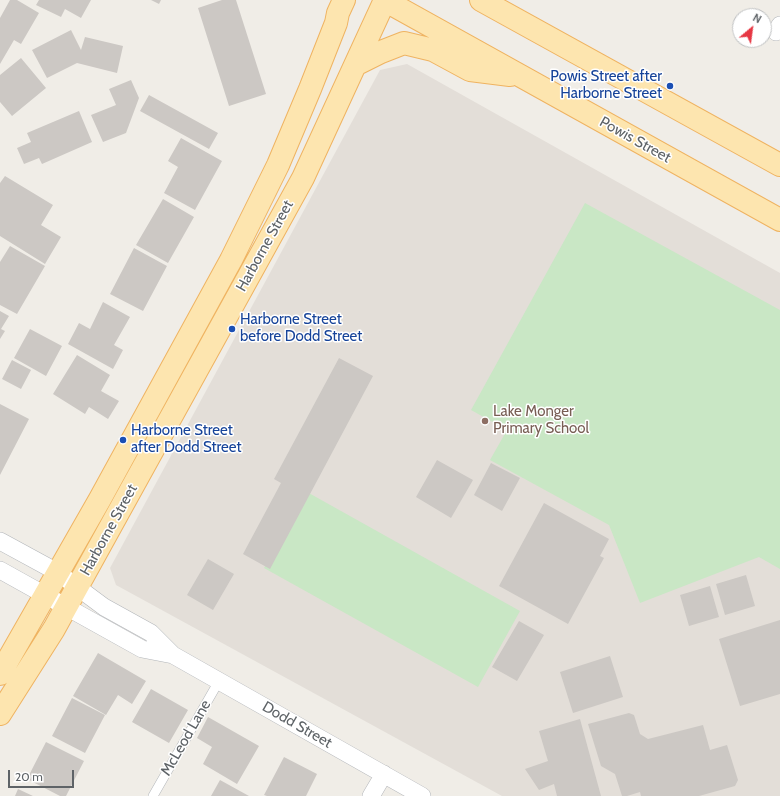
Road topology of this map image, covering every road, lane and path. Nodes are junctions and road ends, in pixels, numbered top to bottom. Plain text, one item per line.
1 (344, 0) edge
2 (385, 0) edge
3 (484, 1) edge
4 (355, 65) junction
5 (521, 76) junction
6 (780, 165) edge
7 (780, 220) edge
8 (0, 541) edge
9 (0, 570) edge
10 (57, 572) junction
11 (77, 587) junction
12 (45, 595) junction
13 (66, 607) junction
14 (173, 654) junction
15 (0, 674) edge
16 (219, 681) junction
17 (0, 714) edge
18 (384, 774) junction
19 (153, 796) edge
20 (371, 796) edge
21 (422, 796) edge

1 - 10 main road, Harborne Street
2 - 4 main road, Harborne Street
2 - 5 main road, Powis Street
3 - 6 main road
4 - 5 main road
4 - 11 main road, Harborne Street
5 - 7 main road, Powis Street
8 - 10 street, Dodd Street
9 - 12 street, Dodd Street
10 - 11 street, Dodd Street
10 - 12 main road, Harborne Street
11 - 13 main road, Harborne Street
11 - 14 street, Dodd Street
12 - 13 street, Dodd Street
12 - 15 main road, Harborne Street
13 - 14 street, Dodd Street
13 - 17 main road, Harborne Street
14 - 16 street, Dodd Street
16 - 18 street, Dodd Street
16 - 19 lane, McLeod Lane
18 - 20 street
18 - 21 street, Dodd Street

